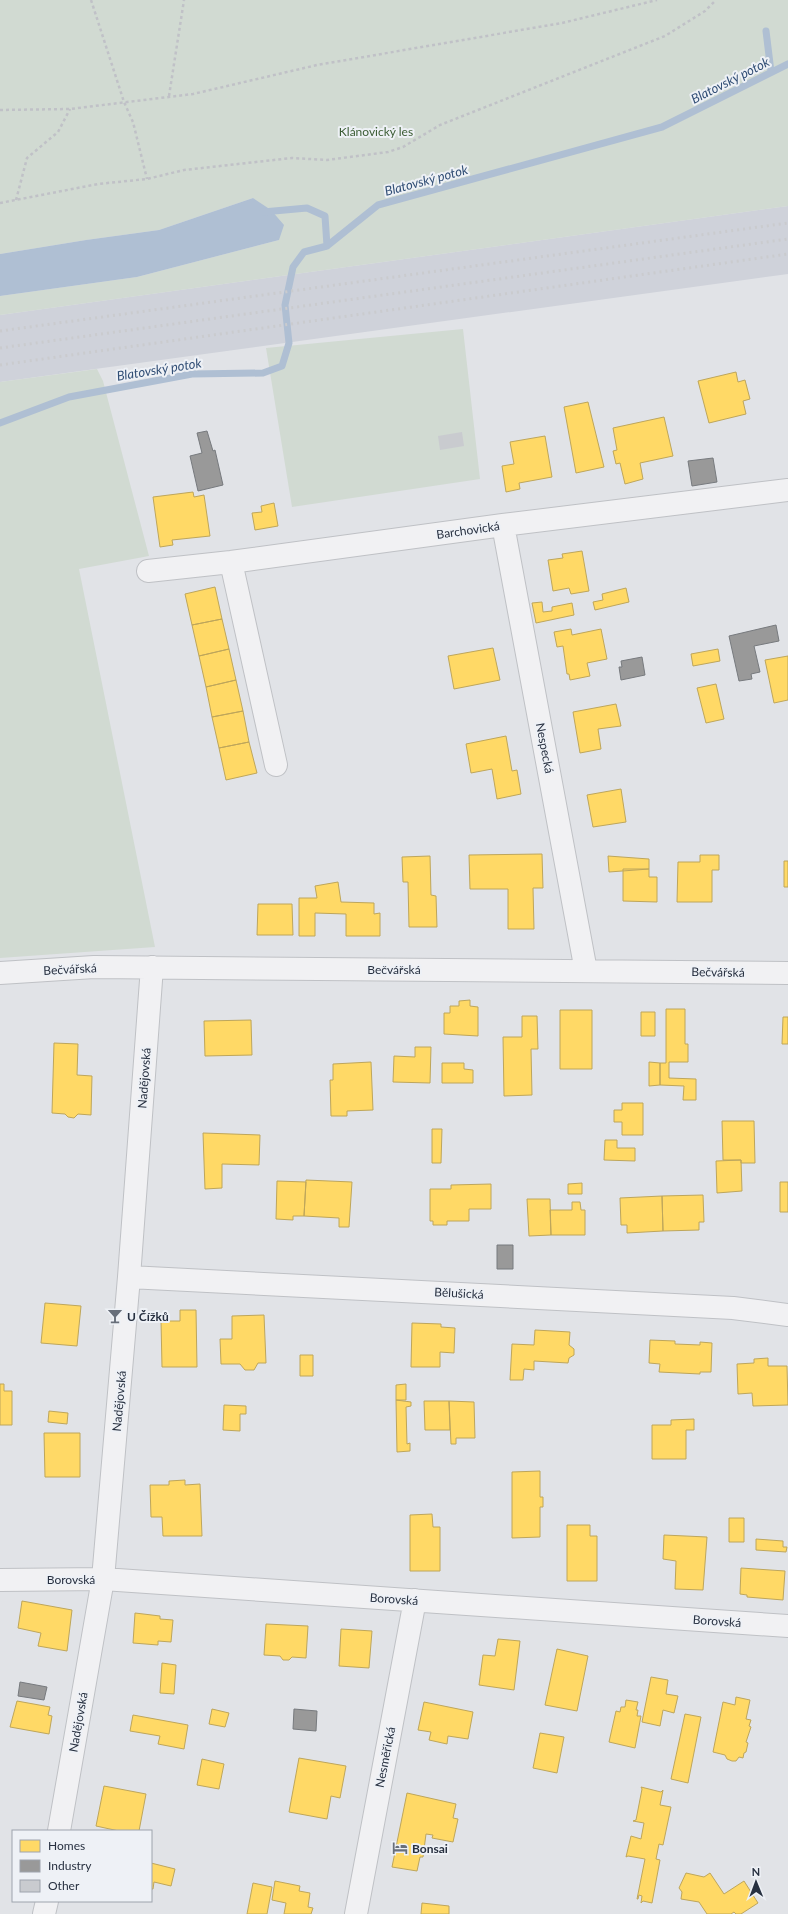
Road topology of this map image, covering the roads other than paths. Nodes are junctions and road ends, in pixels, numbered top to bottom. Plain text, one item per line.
1 (788, 490) edge
2 (503, 525) junction
3 (231, 562) junction
4 (148, 571) dead end
5 (276, 764) dead end
6 (152, 967) junction
7 (586, 971) junction
8 (0, 973) edge
9 (788, 974) edge
10 (130, 1277) junction
11 (788, 1315) edge
12 (104, 1579) junction
13 (0, 1580) edge
14 (415, 1600) junction
15 (788, 1626) edge
16 (59, 1830) edge
17 (46, 1902) edge
18 (44, 1914) edge
19 (356, 1914) edge

1 - 2 street, Barchovická
2 - 3 street, Barchovická
2 - 7 street, Nespecká
3 - 4 street, Barchovická
3 - 5 street
6 - 7 street, Bečvářská
6 - 8 street, Bečvářská
6 - 10 street, Nadějovská
7 - 9 street, Bečvářská
10 - 11 street, Bělušická
10 - 12 street, Nadějovská
12 - 13 street, Borovská
12 - 14 street, Borovská
12 - 16 street, Nadějovská
14 - 15 street, Borovská
14 - 19 street, Nesměřická
17 - 18 street

